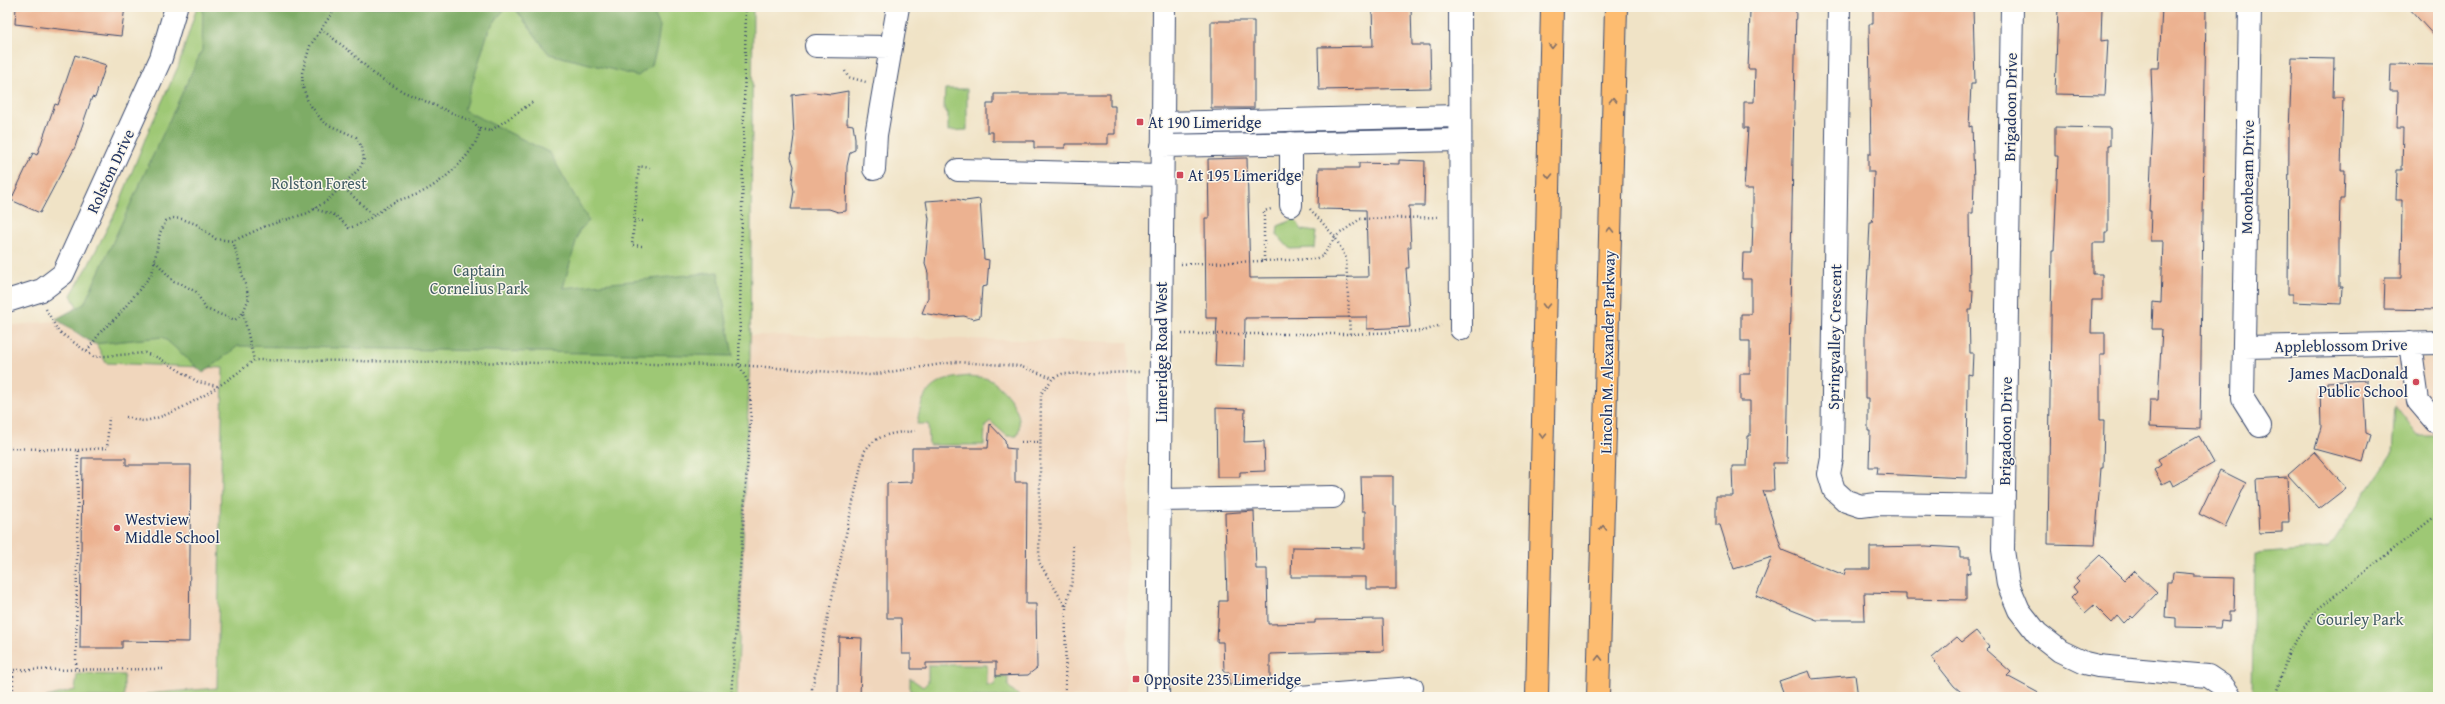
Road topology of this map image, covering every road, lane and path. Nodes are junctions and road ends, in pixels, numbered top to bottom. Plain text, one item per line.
1 (176, 7) edge
2 (336, 7) edge
3 (746, 7) edge
4 (898, 7) edge
5 (1164, 7) edge
6 (1460, 7) edge
7 (1552, 7) edge
8 (1616, 7) edge
9 (1839, 7) edge
10 (2012, 7) edge
11 (2250, 7) edge
12 (321, 29) junction
13 (816, 46) dead end
14 (891, 47) junction
15 (533, 102) dead end
16 (1459, 116) junction
17 (1163, 123) junction
18 (480, 129) junction
19 (1460, 140) junction
20 (1291, 143) junction
21 (1162, 146) junction
22 (650, 168) dead end
23 (874, 169) dead end
24 (958, 170) dead end
25 (1162, 175) junction
26 (342, 186) junction
27 (1291, 205) junction
28 (314, 209) junction
29 (374, 216) junction
30 (1460, 216) junction
31 (634, 220) junction
32 (643, 221) dead end
33 (1335, 237) junction
34 (233, 241) junction
35 (642, 246) dead end
36 (155, 261) junction
37 (1264, 261) junction
38 (1162, 265) junction
39 (36, 292) junction
40 (7, 301) edge
41 (243, 313) junction
42 (1461, 329) joint
43 (1161, 334) junction
44 (1350, 334) junction
45 (2438, 342) edge
46 (2410, 343) junction
47 (2244, 347) junction
48 (87, 352) junction
49 (254, 360) junction
50 (739, 366) junction
51 (1161, 372) junction
52 (1053, 378) junction
53 (218, 386) junction
54 (109, 417) dead end
55 (126, 417) dead end
56 (2438, 420) edge
57 (2260, 426) dead end
58 (915, 431) dead end
59 (1021, 442) dead end
60 (1041, 442) junction
61 (7, 448) edge
62 (78, 450) junction
63 (1333, 497) dead end
64 (1160, 500) junction
65 (2004, 506) junction
66 (2438, 514) edge
67 (1072, 544) dead end
68 (1066, 607) junction
69 (166, 669) dead end
70 (76, 670) junction
71 (1412, 688) dead end
72 (12, 697) edge
73 (731, 697) edge
74 (813, 697) edge
75 (1065, 697) edge
76 (1158, 697) edge
77 (1300, 697) edge
78 (1537, 697) edge
79 (1598, 697) edge
80 (2231, 697) edge
81 (2275, 697) edge

1 - 39 street, Rolston Drive
2 - 12 path
3 - 50 path
4 - 14 street
5 - 17 street, Limeridge Road West
6 - 16 street
7 -> 78 highway
79 -> 8 highway, Lincoln M. Alexander Parkway
9 - 65 street, Springvalley Crescent
10 - 65 street, Brigadoon Drive
11 - 47 street, Moonbeam Drive
12 - 18 path
12 - 26 path
13 - 14 street
14 - 23 street
15 - 18 path
16 - 17 street
16 - 19 street
17 - 21 street, Limeridge Road West
18 - 29 path
19 - 20 street
19 - 30 street
20 - 21 street
20 - 27 street
21 - 25 street, Limeridge Road West
22 - 31 path
24 - 25 street
25 - 38 street, Limeridge Road West
26 - 28 path
26 - 29 path
27 - 33 path
27 - 37 path
28 - 29 path
28 - 34 path
30 - 33 path
30 - 42 street
31 - 32 path
31 - 35 path
33 - 37 path
33 - 44 path
34 - 36 path
34 - 41 path
36 - 41 path
36 - 48 path
37 - 38 path
38 - 43 street, Limeridge Road West
39 - 40 street, Rolston Drive
39 - 48 path
41 - 49 path
42 - 44 path
43 - 44 path
43 - 51 street, Limeridge Road West
45 - 46 street, Appleblossom Drive
46 - 47 street, Appleblossom Drive
46 - 56 street
47 - 57 street, Moonbeam Drive
48 - 53 path
49 - 50 path
49 - 53 path
50 - 52 path
50 - 73 path
51 - 52 path
51 - 64 street, Limeridge Road West
52 - 60 path
53 - 55 path
54 - 62 path
58 - 74 path
59 - 60 path
60 - 68 path
61 - 62 path
62 - 70 path
63 - 64 street
64 - 76 street, Limeridge Road West
65 - 80 street, Brigadoon Drive
66 - 81 path
67 - 68 path
68 - 75 path
69 - 70 path
70 - 72 path
71 - 77 street

